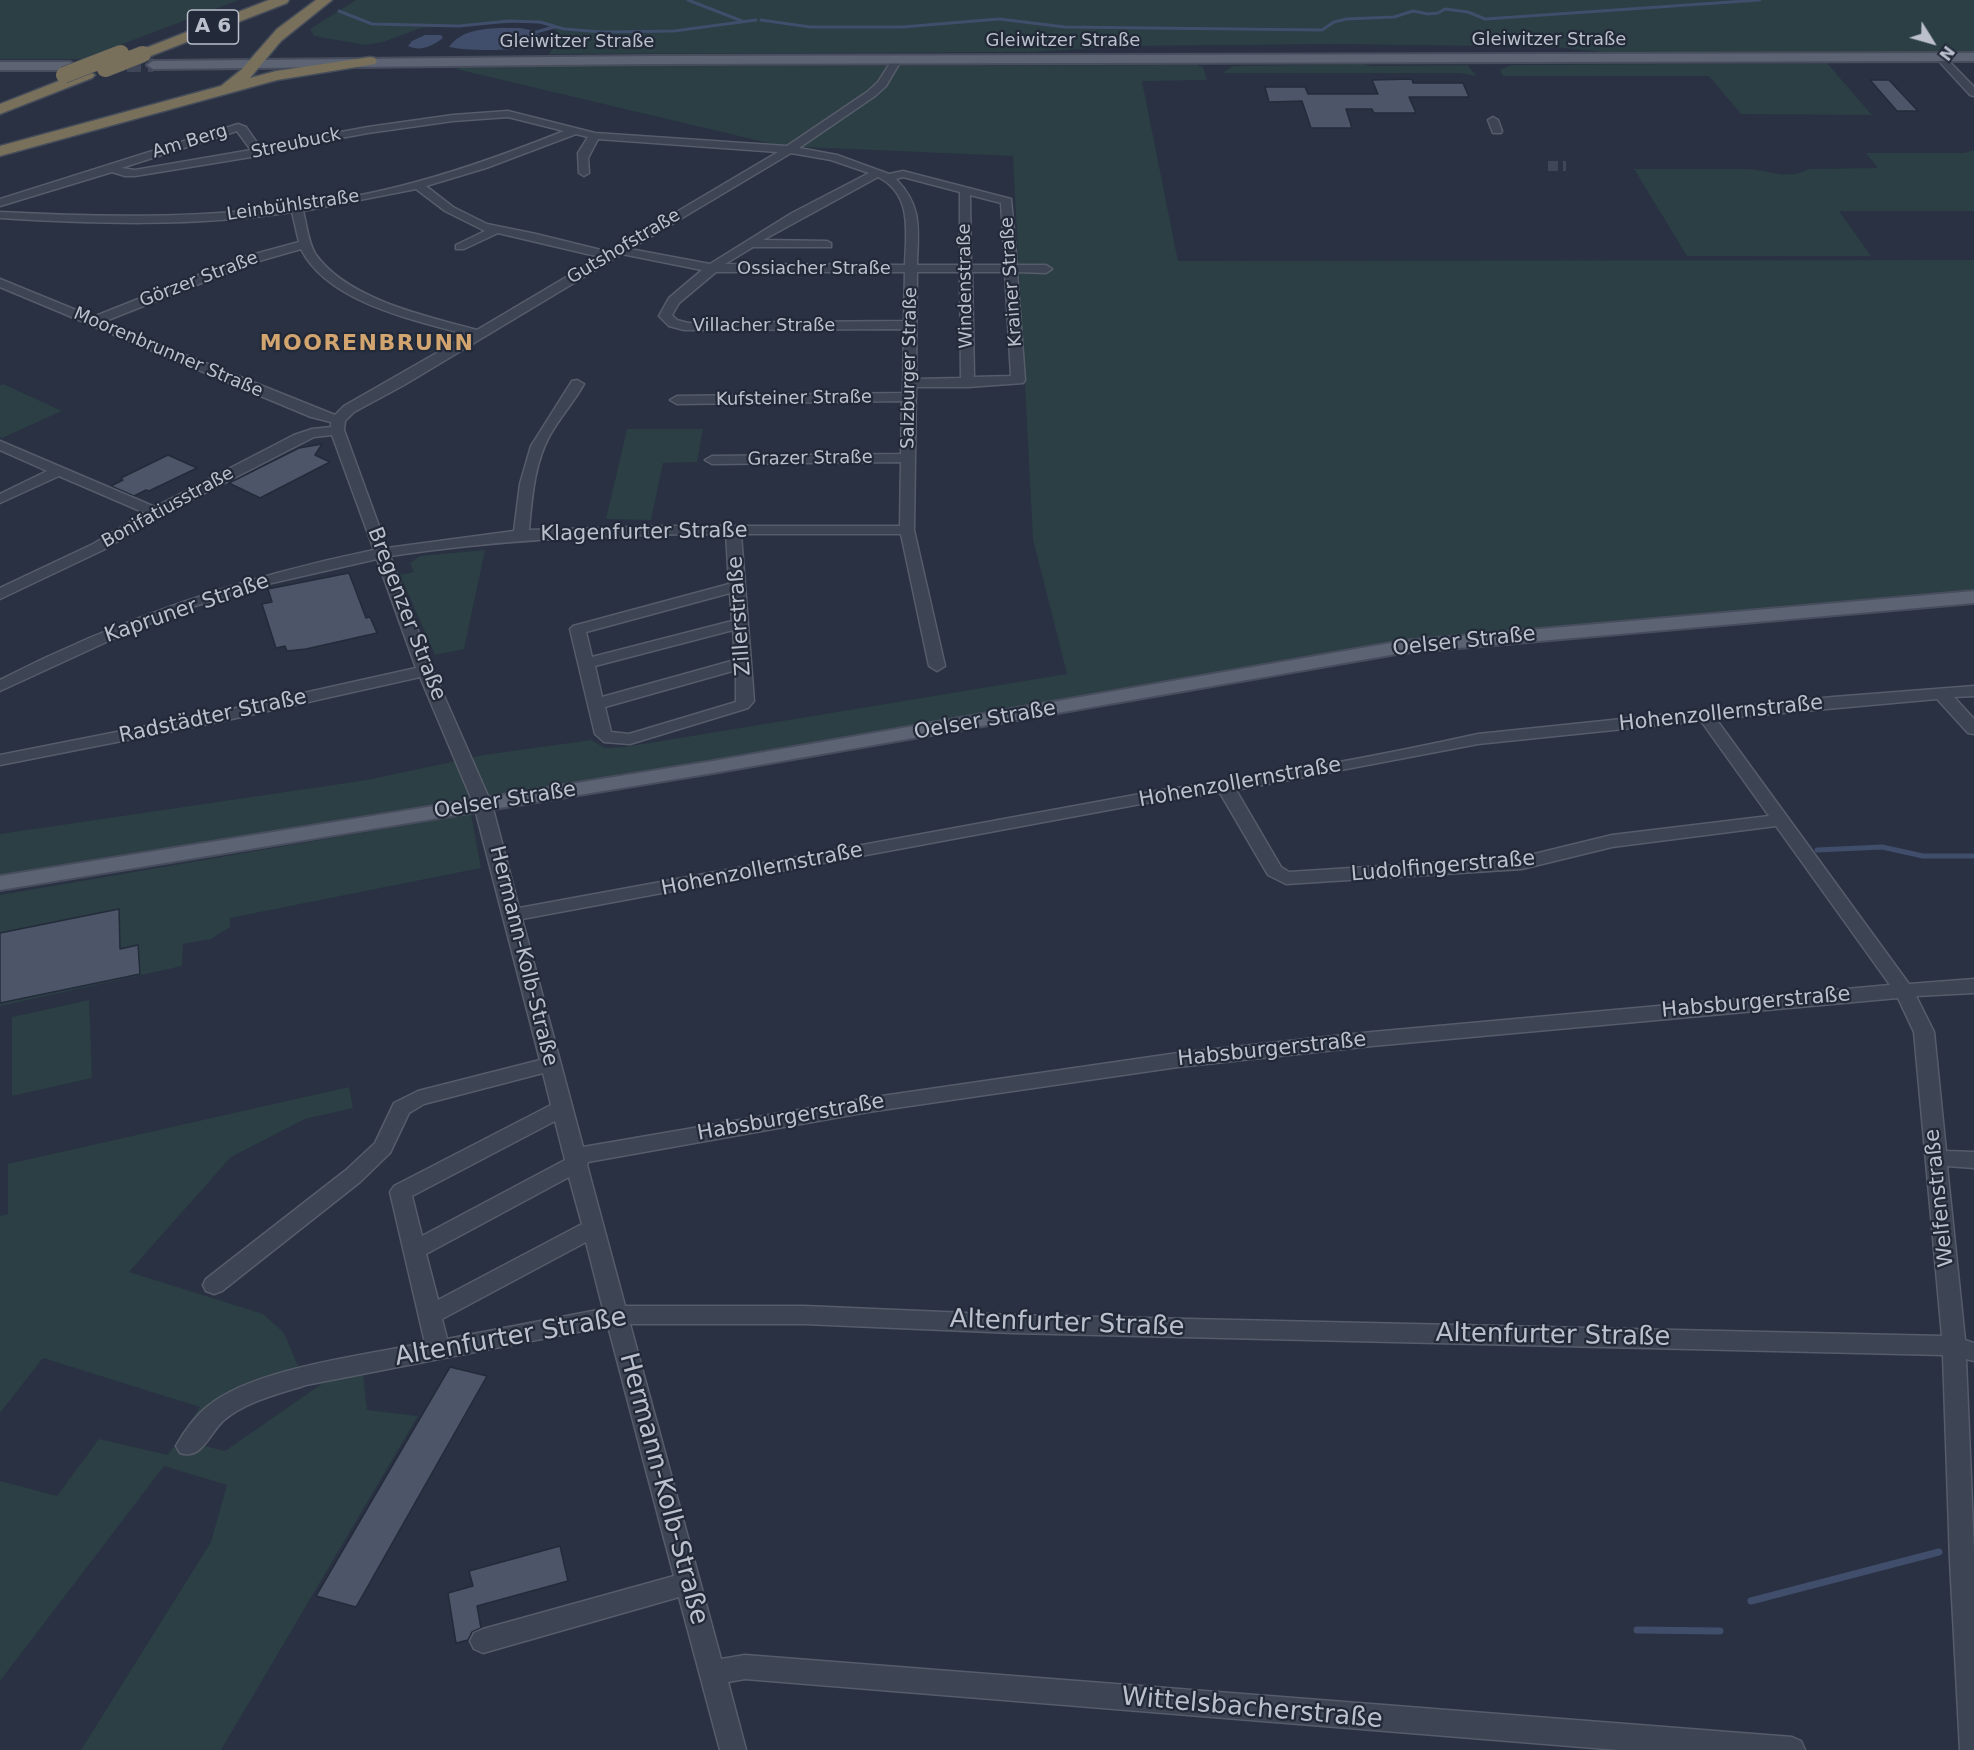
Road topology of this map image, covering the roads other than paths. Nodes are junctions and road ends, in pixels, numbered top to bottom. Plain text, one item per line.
1 (259, 0) edge
2 (282, 0) edge
3 (325, 0) edge
4 (280, 34) junction
5 (1940, 57) junction
6 (1974, 57) edge
7 (148, 59) junction
8 (897, 59) junction
9 (370, 61) junction
10 (317, 62) junction
11 (253, 64) junction
12 (0, 66) edge
13 (67, 70) junction
14 (216, 92) junction
15 (1974, 93) edge
16 (0, 99) edge
17 (0, 109) edge
18 (1492, 120) dead end
19 (576, 131) junction
20 (1497, 131) dead end
21 (595, 136) junction
22 (788, 149) junction
23 (0, 151) edge
24 (258, 152) junction
25 (112, 168) junction
26 (584, 173) dead end
27 (883, 175) junction
28 (417, 184) junction
29 (966, 190) junction
30 (0, 203) edge
31 (297, 208) junction
32 (0, 215) edge
33 (495, 230) junction
34 (752, 243) junction
35 (305, 244) junction
36 (827, 245) dead end
37 (460, 247) dead end
38 (614, 253) junction
39 (712, 268) junction
40 (964, 268) junction
41 (1012, 268) junction
42 (912, 269) junction
43 (1046, 269) dead end
44 (0, 283) edge
45 (94, 321) junction
46 (911, 325) junction
47 (478, 334) junction
48 (968, 382) junction
49 (577, 384) dead end
50 (910, 390) junction
51 (677, 400) dead end
52 (337, 425) junction
53 (0, 445) edge
54 (909, 458) junction
55 (712, 460) dead end
56 (57, 472) junction
57 (0, 499) edge
58 (157, 512) junction
59 (908, 530) junction
60 (733, 531) junction
61 (521, 536) junction
62 (382, 554) junction
63 (737, 587) junction
64 (0, 594) edge
65 (1974, 597) edge
66 (740, 624) junction
67 (586, 663) junction
68 (743, 663) junction
69 (937, 666) dead end
70 (425, 671) junction
71 (0, 686) edge
72 (1974, 691) edge
73 (1942, 694) junction
74 (596, 704) junction
75 (1706, 715) junction
76 (1974, 729) edge
77 (0, 760) edge
78 (1225, 787) junction
79 (483, 805) junction
80 (1781, 820) junction
81 (0, 883) edge
82 (512, 915) junction
83 (1974, 986) edge
84 (1904, 991) junction
85 (551, 1064) junction
86 (563, 1108) junction
87 (1938, 1158) junction
88 (577, 1160) junction
89 (1974, 1160) edge
90 (594, 1228) junction
91 (414, 1250) junction
92 (214, 1285) dead end
93 (430, 1315) junction
94 (616, 1315) junction
95 (1964, 1349) edge
96 (438, 1350) junction
97 (188, 1446) dead end
98 (687, 1584) junction
99 (483, 1641) dead end
100 (714, 1672) junction
101 (733, 1750) edge
102 (1792, 1750) edge
103 (1974, 1750) edge

1 - 13 highway, A 6, bridge
2 - 7 highway, A 6
3 - 4 highway
4 - 10 highway
4 - 11 highway
5 - 6 main road, Gleiwitzer Straße
5 - 8 main road, Gleiwitzer Straße
5 - 15 street
7 - 11 main road, Gleiwitzer Straße
7 - 17 highway, A 6, bridge
8 - 9 main road, Gleiwitzer Straße
8 - 22 street, Gutshofstraße
9 - 10 main road, Gleiwitzer Straße
9 - 14 highway
10 - 11 main road, Gleiwitzer Straße
11 - 14 highway
12 - 13 main road
13 - 16 highway, A 6
14 - 23 highway
18 - 20 street
19 - 21 street, Streubuck
19 - 24 street, Streubuck
19 - 28 street, Leinbühlstraße
21 - 22 street, Streubuck
21 - 26 street
22 - 27 street, Salzburger Straße
22 - 38 street, Gutshofstraße
24 - 25 street, Streubuck
24 - 25 street, Am Berg
25 - 30 street, Streubuck
27 - 29 street, Krainer Straße
27 - 34 street, Villacher Straße
27 - 42 street, Salzburger Straße
28 - 31 street, Leinbühlstraße
28 - 33 street, Ossiacher Straße
29 - 40 street, Windenstraße
29 - 41 street, Krainer Straße
31 - 32 street, Leinbühlstraße
31 - 35 street
33 - 37 street
33 - 38 street, Ossiacher Straße
34 - 36 street
34 - 39 street, Villacher Straße
35 - 45 street, Görzer Straße
35 - 47 street
38 - 39 street, Ossiacher Straße
38 - 47 street, Gutshofstraße
39 - 42 street, Ossiacher Straße
39 - 46 street, Villacher Straße
40 - 41 street, Ossiacher Straße
40 - 42 street, Ossiacher Straße
40 - 48 street, Windenstraße
41 - 43 street, Ossiacher Straße
41 - 48 street, Krainer Straße
42 - 46 street, Salzburger Straße
44 - 45 street, Moorenbrunner Straße
45 - 52 street, Moorenbrunner Straße
46 - 50 street, Salzburger Straße
47 - 52 street, Gutshofstraße
48 - 50 street, Krainer Straße
49 - 61 street
50 - 51 street, Kufsteiner Straße
50 - 54 street, Salzburger Straße
52 - 58 street, Bonifatiusstraße
52 - 62 street, Bregenzer Straße
53 - 56 street
54 - 55 street, Grazer Straße
54 - 59 street, Salzburger Straße
56 - 57 street
56 - 58 street
58 - 64 street, Bonifatiusstraße
59 - 60 street, Klagenfurter Straße
59 - 69 street, Salzburger Straße
60 - 61 street, Klagenfurter Straße
60 - 63 street, Zillerstraße
61 - 62 street, Klagenfurter Straße
62 - 70 street, Bregenzer Straße
62 - 71 street, Kapruner Straße
63 - 66 street, Zillerstraße
63 - 67 street
65 - 79 main road, Oelser Straße
66 - 67 street
66 - 68 street, Zillerstraße
67 - 74 street
68 - 74 street
68 - 74 street, Zillerstraße
70 - 77 street, Radstädter Straße
70 - 79 street, Bregenzer Straße
72 - 73 street, Hohenzollernstraße
73 - 75 street, Hohenzollernstraße
73 - 76 street
75 - 78 street, Hohenzollernstraße
75 - 80 street, Welfenstraße
78 - 80 street, Ludolfingerstraße
78 - 82 street, Hohenzollernstraße
79 - 81 main road, Oelser Straße
79 - 82 street, Hermann-Kolb-Straße
80 - 84 street, Welfenstraße
82 - 85 street, Hermann-Kolb-Straße
83 - 84 street, Habsburgerstraße
84 - 87 street, Welfenstraße
84 - 88 street, Habsburgerstraße
85 - 86 street, Hermann-Kolb-Straße
85 - 92 street
86 - 88 street, Hermann-Kolb-Straße
86 - 91 street
87 - 89 street
87 - 95 street, Welfenstraße
88 - 90 street, Hermann-Kolb-Straße
88 - 91 street
90 - 93 street
90 - 94 street, Hermann-Kolb-Straße
91 - 93 street
93 - 96 street
94 - 95 street, Altenfurter Straße
94 - 96 street, Altenfurter Straße
94 - 98 street, Hermann-Kolb-Straße
95 - 103 street, Welfenstraße
96 - 97 street, Altenfurter Straße
98 - 99 street
98 - 100 street, Hermann-Kolb-Straße
100 - 101 street, Hermann-Kolb-Straße
100 - 102 street, Wittelsbacherstraße

